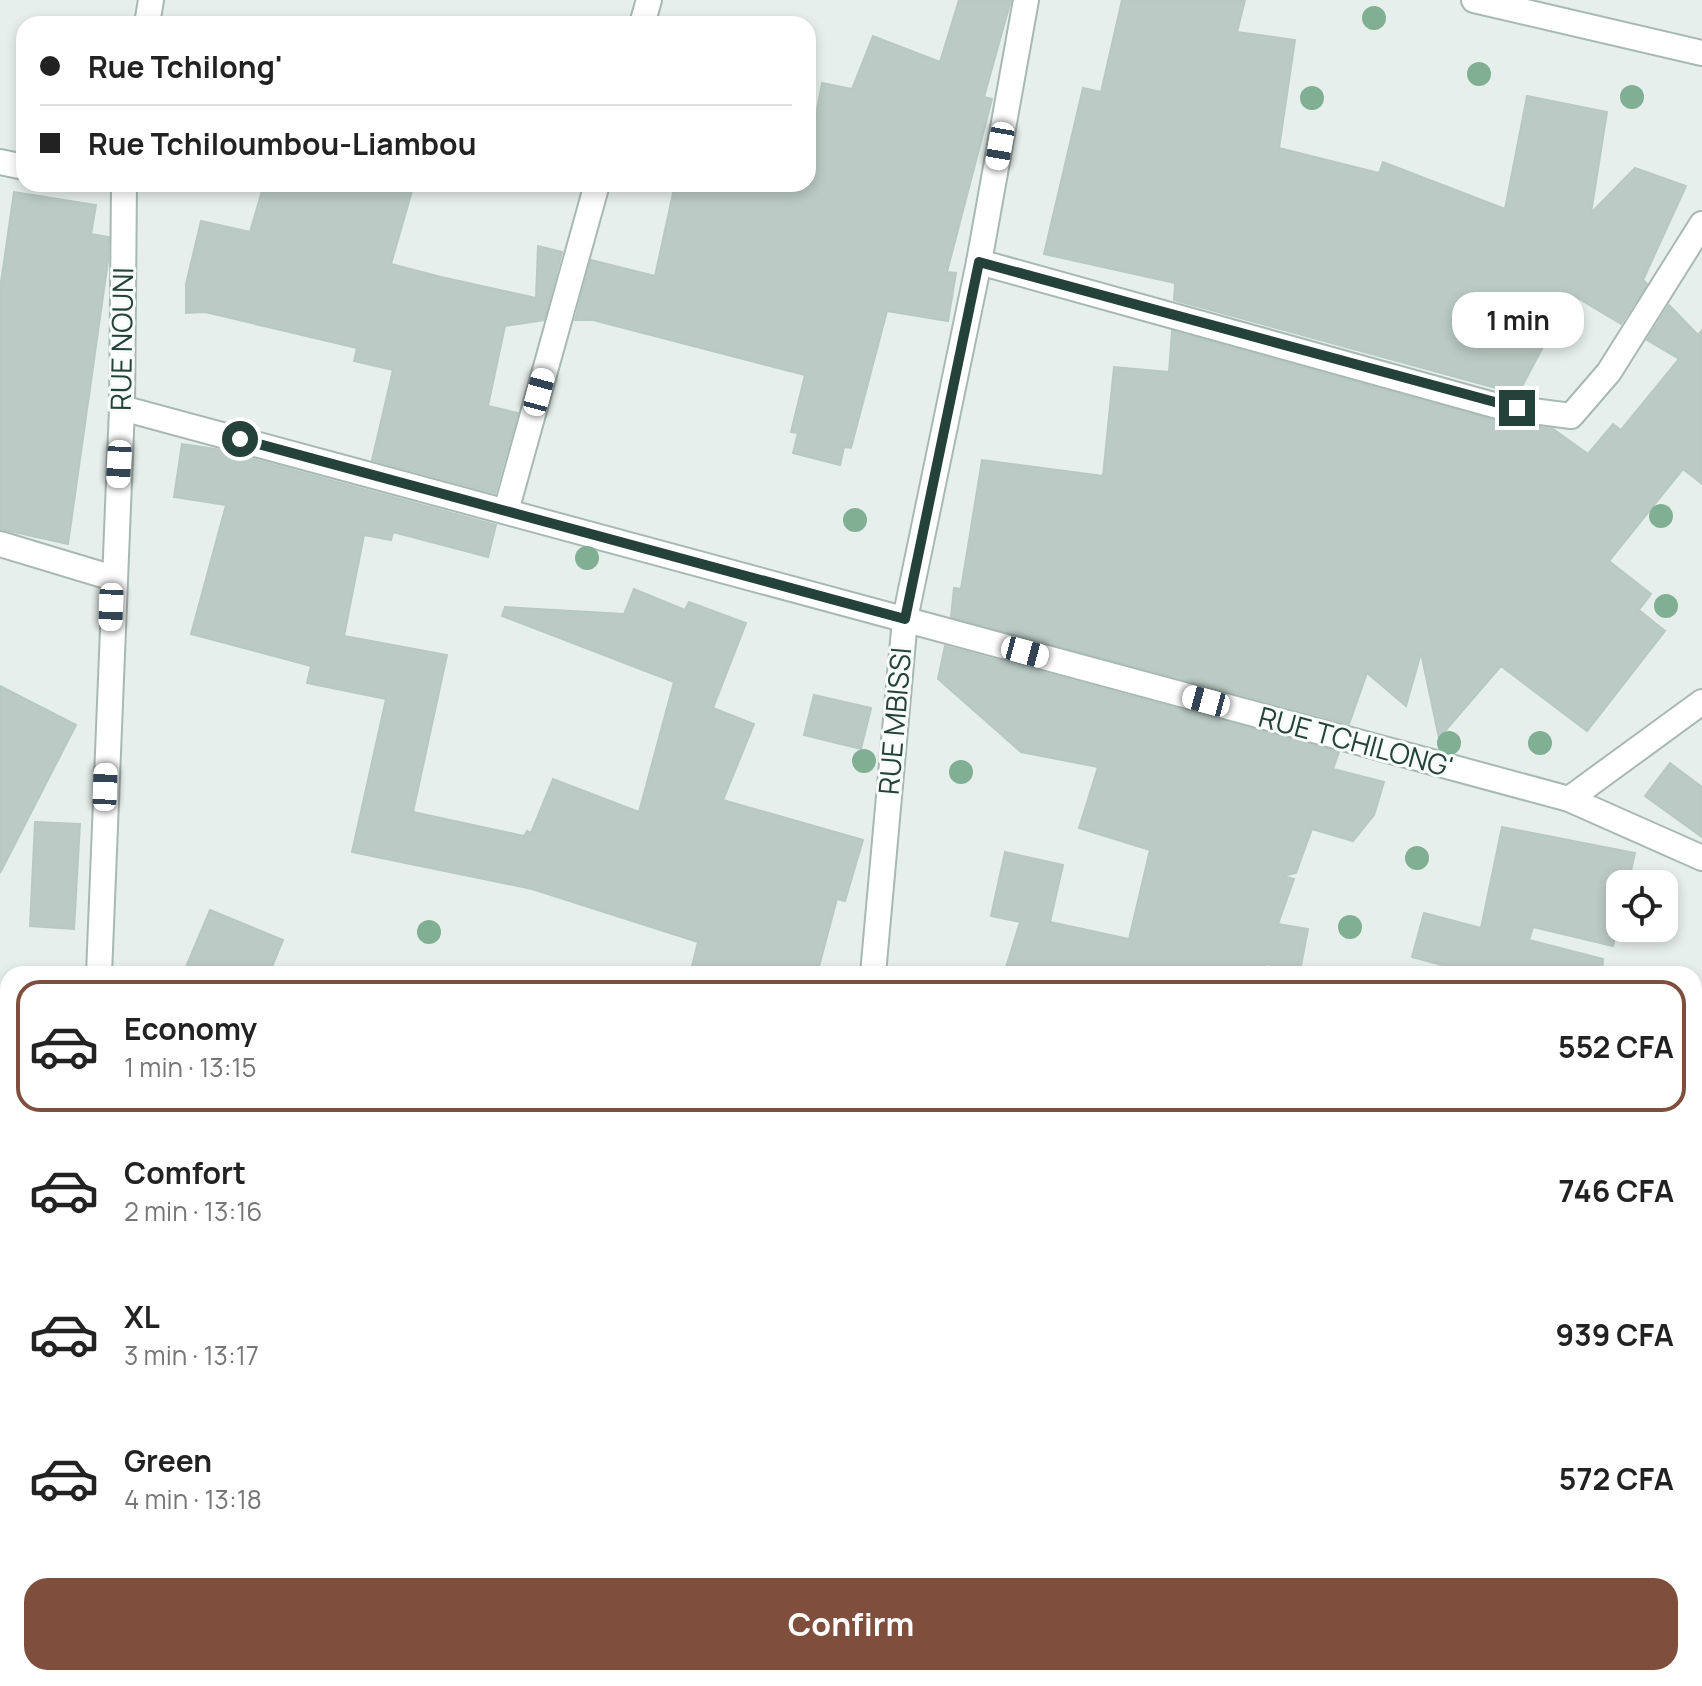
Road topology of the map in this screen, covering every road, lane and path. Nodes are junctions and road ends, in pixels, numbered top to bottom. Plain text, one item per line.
1 (1026, 0) edge
2 (1474, 0) edge
3 (1702, 53) edge
4 (120, 192) edge
5 (595, 192) edge
6 (1702, 224) edge
7 (979, 262) junction
8 (122, 408) junction
9 (506, 511) junction
10 (0, 544) edge
11 (113, 578) junction
12 (905, 619) junction
13 (1702, 702) edge
14 (1569, 799) junction
15 (1702, 858) edge
16 (99, 966) edge
17 (874, 966) edge

1 - 7 street, RUE MBISSI
2 - 3 street
4 - 8 street, RUE NOUNI
5 - 9 street
6 - 7 street
7 - 12 street, RUE MBISSI
8 - 9 street, RUE TCHILONG'
8 - 11 street, RUE NOUNI
9 - 12 street, RUE TCHILONG'
10 - 11 street
11 - 16 street, RUE NOUNI
12 - 14 street, RUE TCHILONG'
12 - 17 street, RUE MBISSI
13 - 14 street
14 - 15 street, RUE TCHILONG'

